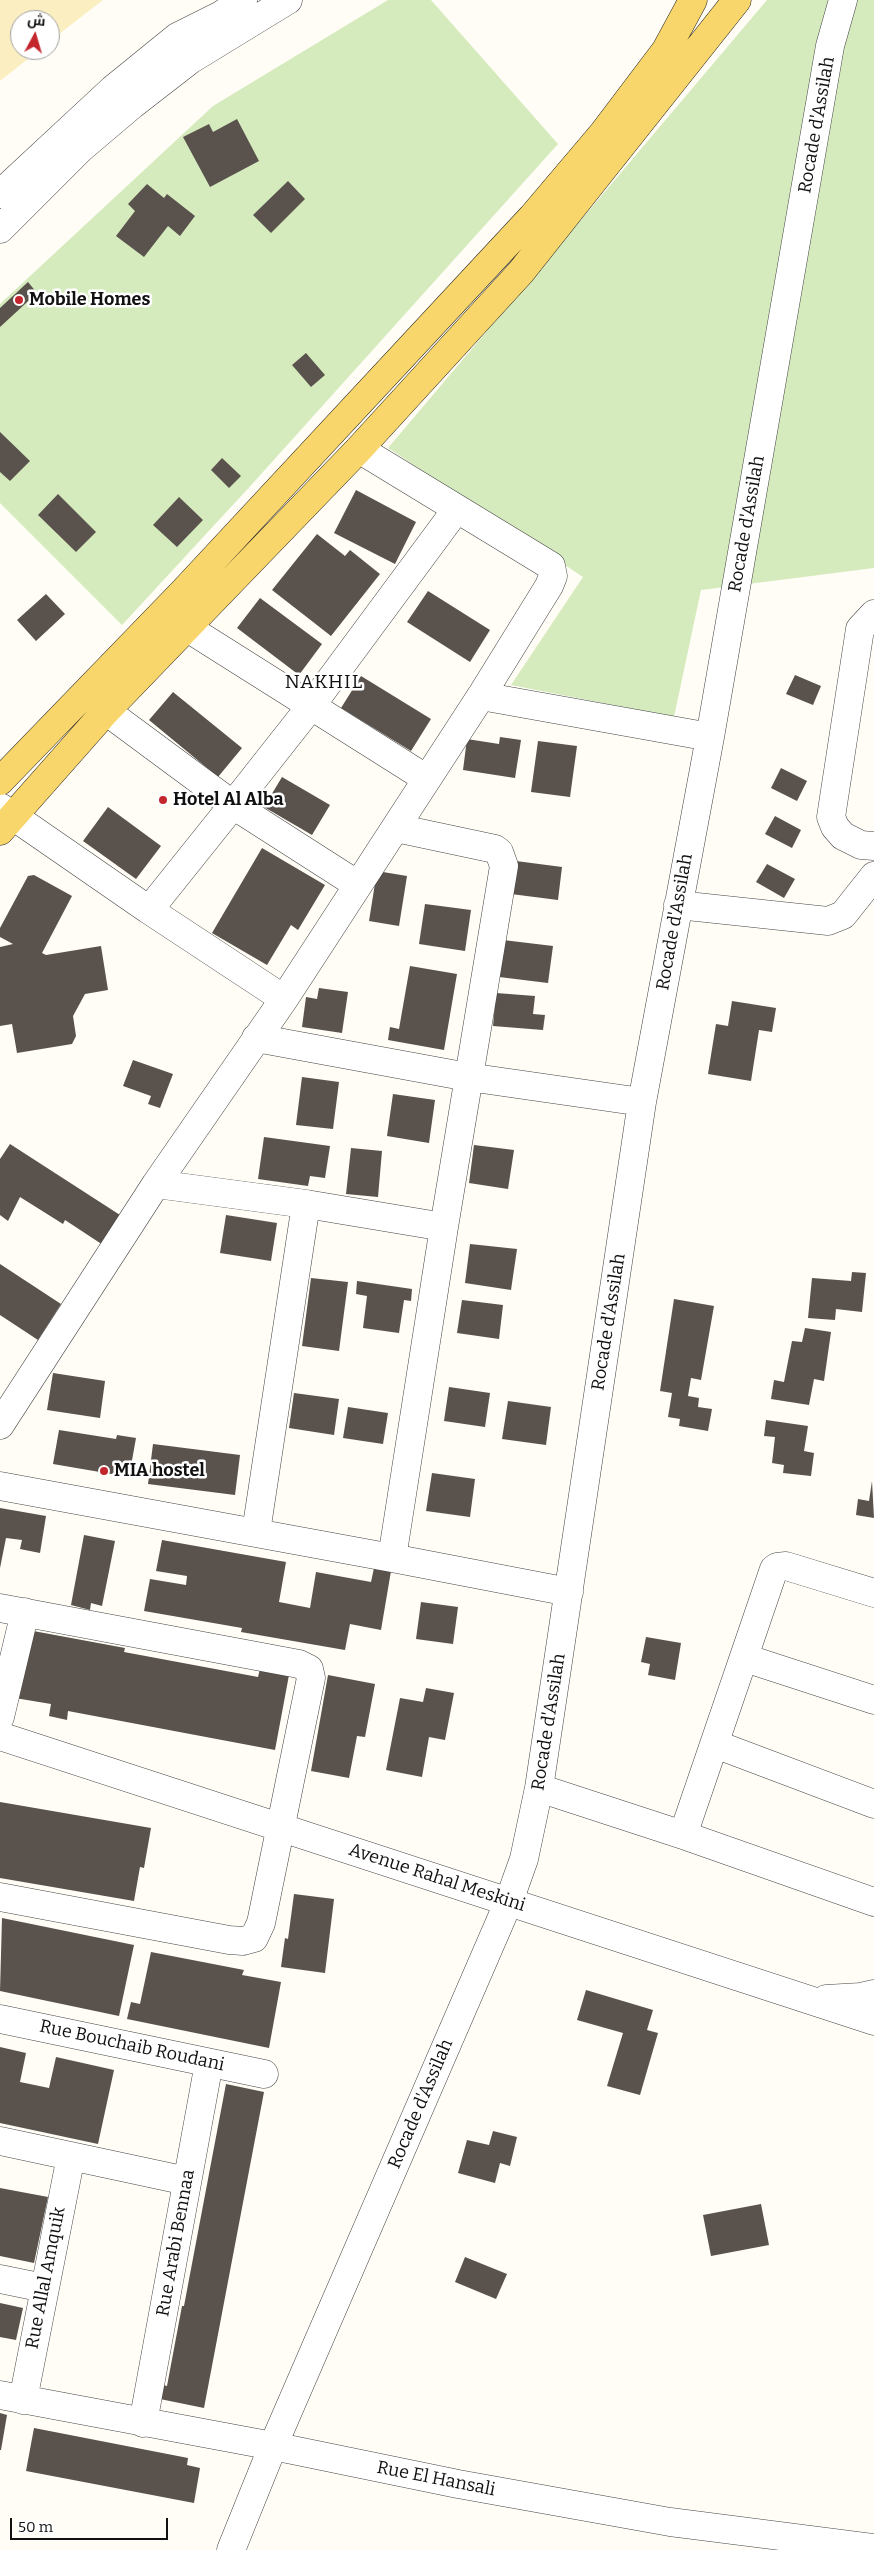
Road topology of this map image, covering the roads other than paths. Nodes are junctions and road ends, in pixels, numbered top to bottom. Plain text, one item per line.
1 (243, 0) edge
2 (288, 0) edge
3 (693, 0) edge
4 (736, 0) edge
5 (828, 0) edge
6 (843, 0) edge
7 (830, 46) junction
8 (0, 194) edge
9 (0, 229) edge
10 (359, 449) junction
11 (456, 510) junction
12 (874, 614) edge
13 (186, 627) junction
14 (481, 696) junction
15 (311, 706) junction
16 (106, 711) junction
17 (710, 737) junction
18 (427, 779) junction
19 (0, 781) edge
20 (233, 805) junction
21 (4, 818) edge
22 (396, 828) junction
23 (874, 846) edge
24 (874, 876) edge
25 (358, 884) junction
26 (678, 904) junction
27 (148, 910) junction
28 (284, 999) junction
29 (256, 1038) junction
30 (468, 1076) junction
31 (642, 1102) junction
32 (156, 1184) junction
33 (306, 1204) junction
34 (444, 1227) junction
35 (9, 1392) edge
36 (0, 1425) edge
37 (0, 1486) edge
38 (256, 1532) junction
39 (392, 1558) junction
40 (569, 1592) junction
41 (874, 1593) edge
42 (13, 1610) edge
43 (746, 1658) junction
44 (874, 1700) edge
45 (0, 1716) edge
46 (0, 1736) edge
47 (715, 1744) junction
48 (539, 1788) junction
49 (874, 1804) edge
50 (281, 1826) junction
51 (683, 1835) junction
52 (0, 1897) edge
53 (509, 1901) junction
54 (874, 1902) edge
55 (874, 1994) edge
56 (812, 2000) junction
57 (0, 2019) edge
58 (874, 2021) edge
59 (209, 2063) junction
60 (264, 2074) dead end
61 (0, 2142) edge
62 (71, 2156) junction
63 (187, 2181) junction
64 (0, 2279) edge
65 (44, 2288) junction
66 (11, 2398) edge
67 (144, 2423) junction
68 (273, 2446) junction
69 (874, 2548) edge
70 (231, 2550) edge

1 - 8 street
2 - 9 street
3 - 19 main road
4 - 10 main road
5 - 7 street, Rocade d'Assilah
6 - 7 street, Rocade d'Assilah
7 - 17 street, Rocade d'Assilah
10 - 11 street
10 - 13 main road
11 - 14 street
11 - 15 street
12 - 23 street
13 - 15 street
13 - 16 main road
14 - 17 street
14 - 18 street
15 - 18 street
15 - 20 street
16 - 20 street
16 - 21 main road
17 - 26 street, Rocade d'Assilah
18 - 22 street
20 - 25 street
20 - 27 street
21 - 27 street
22 - 25 street
22 - 30 street
24 - 26 street
25 - 28 street
26 - 31 street, Rocade d'Assilah
27 - 28 street
28 - 29 street
29 - 30 street
29 - 32 street
30 - 31 street
30 - 34 street
31 - 40 street, Rocade d'Assilah
32 - 33 street
32 - 35 street
33 - 34 street
33 - 38 street
34 - 39 street
35 - 36 street
37 - 38 street
38 - 39 street
39 - 40 street
40 - 48 street, Rocade d'Assilah
41 - 43 street
42 - 45 street
42 - 50 street
43 - 44 street
43 - 47 street
46 - 50 street, Avenue Rahal Meskini
47 - 49 street
47 - 51 street
48 - 51 street
48 - 53 street, Rocade d'Assilah
50 - 52 street
50 - 53 street, Avenue Rahal Meskini
51 - 54 street
53 - 56 street, Avenue Rahal Meskini
53 - 68 street, Rocade d'Assilah
55 - 56 street
56 - 58 street, Avenue Rahal Meskini
57 - 59 street, Rue Bouchaib Roudani
59 - 60 street, Rue Bouchaib Roudani
59 - 63 street, Rue Arabi Bennaa
61 - 62 street
62 - 63 street
62 - 65 street, Rue Allal Amquik
63 - 67 street, Rue Arabi Bennaa
64 - 65 street
65 - 66 street, Rue Allal Amquik
66 - 67 street, Rue El Hansali
67 - 68 street, Rue El Hansali
68 - 69 street, Rue El Hansali
68 - 70 street, Rocade d'Assilah

